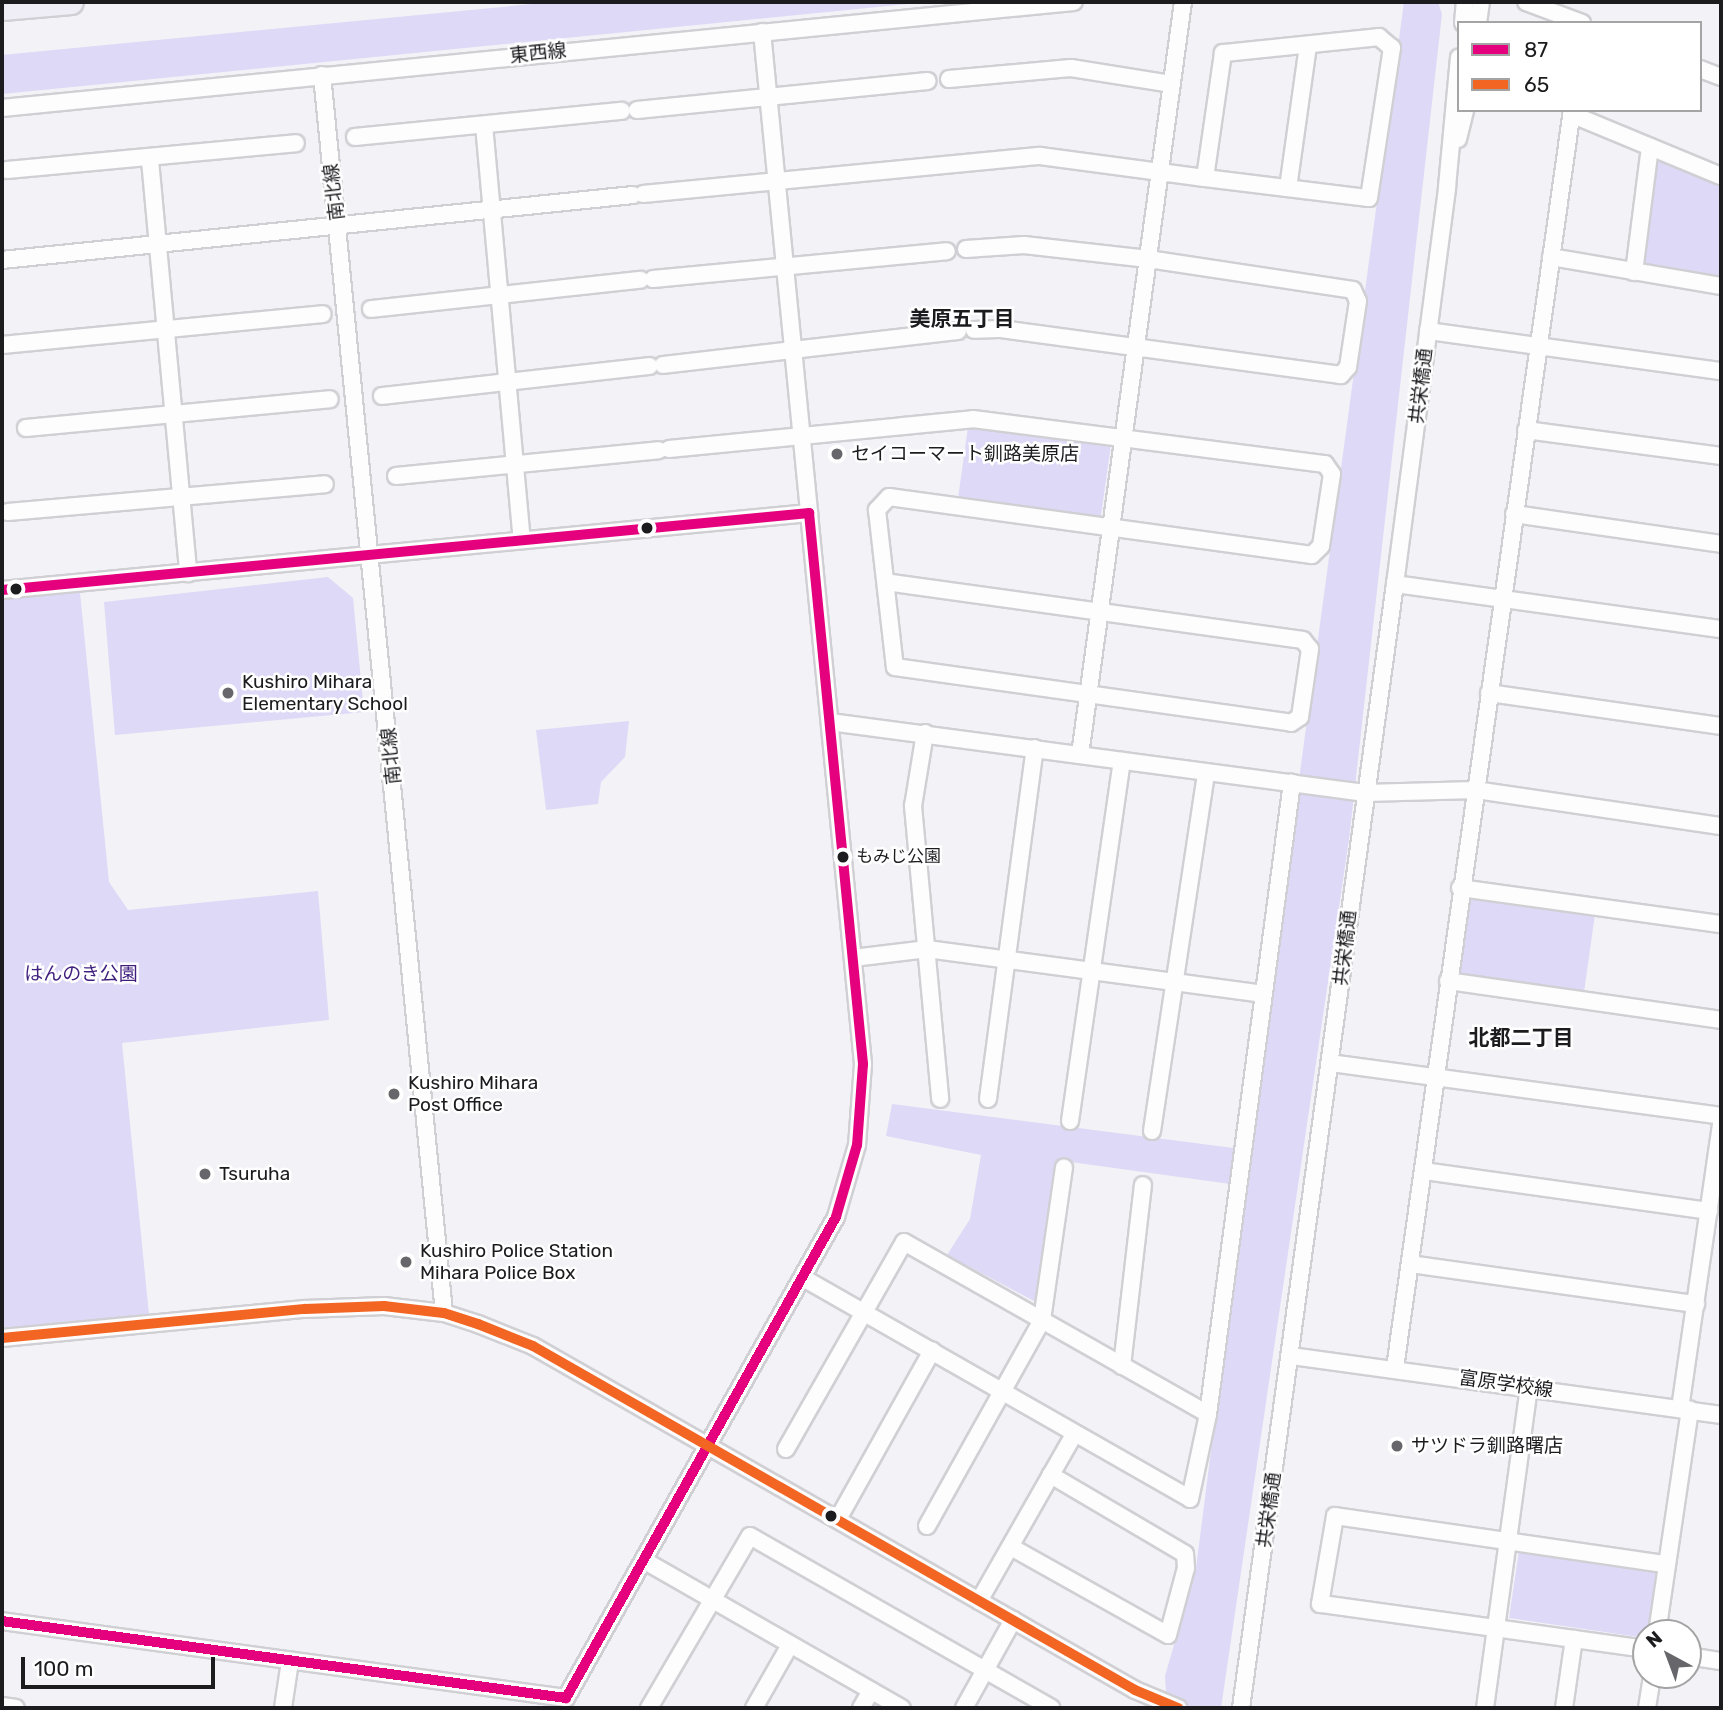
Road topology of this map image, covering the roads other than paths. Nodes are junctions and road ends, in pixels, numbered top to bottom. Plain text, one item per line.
1 (71, 2) edge
2 (1074, 2) edge
3 (1183, 2) edge
4 (1465, 2) edge
5 (1481, 2) edge
6 (1526, 2) edge
7 (2, 8) edge
8 (1463, 21) edge
9 (1478, 21) edge
10 (1577, 21) edge
11 (762, 32) junction
12 (1308, 45) junction
13 (1702, 70) edge
14 (322, 75) junction
15 (1721, 77) edge
16 (949, 79) dead end
17 (1457, 80) edge
18 (928, 81) dead end
19 (1171, 84) junction
20 (769, 96) junction
21 (2, 108) edge
22 (1465, 112) edge
23 (1571, 112) edge
24 (484, 125) junction
25 (355, 137) dead end
26 (296, 143) dead end
27 (1650, 147) junction
28 (150, 160) junction
29 (6, 170) dead end
30 (1160, 172) junction
31 (1721, 176) edge
32 (1205, 178) junction
33 (777, 180) junction
34 (1447, 187) junction
35 (1288, 188) junction
36 (491, 211) junction
37 (338, 226) junction
38 (157, 243) junction
39 (966, 249) dead end
40 (947, 251) dead end
41 (1550, 257) junction
42 (2, 260) edge
43 (1148, 260) junction
44 (785, 267) junction
45 (1634, 272) junction
46 (1721, 286) edge
47 (499, 296) junction
48 (372, 309) dead end
49 (323, 314) dead end
50 (166, 330) junction
51 (1428, 331) junction
52 (2, 345) edge
53 (1537, 345) junction
54 (1138, 350) junction
55 (794, 353) junction
56 (1721, 371) edge
57 (509, 381) junction
58 (382, 396) dead end
59 (330, 399) dead end
60 (173, 415) junction
61 (26, 428) dead end
62 (1527, 430) junction
63 (1124, 436) junction
64 (803, 437) junction
65 (1721, 456) edge
66 (517, 465) junction
67 (396, 477) dead end
68 (325, 484) dead end
69 (181, 499) junction
70 (8, 512) dead end
71 (809, 513) junction
72 (1514, 514) junction
73 (1111, 528) junction
74 (522, 538) junction
75 (1721, 544) edge
76 (371, 552) junction
77 (188, 573) junction
78 (887, 582) junction
79 (1395, 584) junction
80 (2, 590) edge
81 (1502, 600) junction
82 (1100, 612) junction
83 (1721, 629) edge
84 (1489, 693) junction
85 (1088, 694) junction
86 (830, 722) junction
87 (1721, 726) edge
88 (925, 733) junction
89 (1035, 748) junction
90 (1080, 755) junction
91 (1122, 761) junction
92 (1206, 772) junction
93 (1292, 783) junction
94 (1476, 790) junction
95 (1365, 793) junction
96 (1721, 826) edge
97 (1460, 888) junction
98 (1721, 924) edge
99 (927, 949) junction
100 (853, 958) junction
101 (1006, 958) junction
102 (1091, 971) junction
103 (1448, 981) junction
104 (1176, 984) junction
105 (1264, 994) junction
106 (1721, 1020) edge
107 (1330, 1063) junction
108 (1435, 1076) junction
109 (940, 1099) dead end
110 (988, 1099) dead end
111 (1721, 1116) edge
112 (1070, 1121) dead end
113 (1721, 1123) edge
114 (1152, 1131) dead end
115 (1063, 1168) dead end
116 (1424, 1171) junction
117 (1143, 1185) dead end
118 (1709, 1212) junction
119 (1409, 1264) junction
120 (804, 1279) junction
121 (1696, 1304) junction
122 (864, 1312) junction
123 (444, 1313) junction
124 (1042, 1320) junction
125 (2, 1338) edge
126 (933, 1351) junction
127 (1291, 1356) junction
128 (1122, 1366) junction
129 (1395, 1368) junction
130 (1529, 1387) junction
131 (1003, 1392) junction
132 (1685, 1409) junction
133 (1208, 1414) junction
134 (1721, 1415) edge
135 (1075, 1433) junction
136 (709, 1446) junction
137 (786, 1449) dead end
138 (1051, 1475) junction
139 (838, 1519) junction
140 (927, 1526) dead end
141 (1510, 1540) junction
142 (1011, 1546) junction
143 (645, 1561) junction
144 (1665, 1564) junction
145 (711, 1600) junction
146 (979, 1601) junction
147 (1659, 1619) edge
148 (2, 1620) edge
149 (1013, 1620) junction
150 (1496, 1628) junction
151 (1574, 1639) junction
152 (790, 1645) junction
153 (1632, 1647) edge
154 (1702, 1658) edge
155 (290, 1661) junction
156 (1721, 1661) edge
157 (986, 1670) junction
158 (1649, 1689) edge
159 (872, 1691) junction
160 (566, 1703) edge
161 (2, 1706) edge
162 (16, 1708) edge
163 (284, 1708) edge
164 (649, 1708) edge
165 (754, 1708) edge
166 (861, 1708) edge
167 (902, 1708) edge
168 (964, 1708) edge
169 (1051, 1708) edge
170 (1178, 1708) edge
171 (1241, 1708) edge
172 (1485, 1708) edge
173 (1564, 1708) edge
174 (1647, 1708) edge

1 - 7 highway
2 - 11 street, 東西線
3 - 19 street
4 - 8 street
5 - 9 street
6 - 10 street
11 - 14 street, 東西線
11 - 20 street
12 - 32 street
12 - 35 street
12 - 35 street
13 - 15 street
14 - 21 street, 東西線
14 - 37 street, 南北線
16 - 19 street
17 - 34 street
18 - 20 street
19 - 30 street
20 - 24 street
20 - 33 street
22 - 34 street
23 - 27 street
23 - 41 street
24 - 25 street
24 - 36 street
26 - 28 street
27 - 31 street
27 - 45 street
28 - 29 street
28 - 38 street
30 - 32 street
30 - 33 street
30 - 43 street
32 - 35 street
33 - 36 street
33 - 44 street
34 - 51 street, 共栄橋通
36 - 37 street
36 - 47 street
37 - 38 street
37 - 76 street, 南北線
38 - 42 street
38 - 50 street
39 - 43 street
40 - 44 street
41 - 45 street
41 - 53 street
43 - 54 street
43 - 54 street
44 - 47 street
44 - 55 street
45 - 46 street
47 - 48 street
47 - 57 street
49 - 50 street
50 - 52 street
50 - 60 street
51 - 53 street
51 - 79 street, 共栄橋通
53 - 56 street
53 - 62 street
54 - 55 street
54 - 63 street
55 - 57 street
55 - 64 street
57 - 58 street
57 - 66 street
59 - 60 street
60 - 61 street
60 - 69 street
62 - 65 street
62 - 72 street
63 - 64 street
63 - 73 street
63 - 73 street
64 - 66 street
64 - 71 street
66 - 67 street
66 - 74 street
68 - 69 street
69 - 70 street
69 - 77 street
71 - 74 street
71 - 86 street
72 - 75 street
72 - 81 street
73 - 78 street
73 - 82 street
74 - 76 street
76 - 77 street
76 - 123 street, 南北線
77 - 80 street
78 - 82 street
78 - 85 street
79 - 81 street
79 - 95 street, 共栄橋通
81 - 83 street
81 - 84 street
82 - 85 street
82 - 85 street
84 - 87 street
84 - 94 street
85 - 90 street
86 - 88 street
86 - 100 street
88 - 89 street
88 - 99 street
89 - 90 street
89 - 101 street
90 - 91 street
91 - 92 street
91 - 102 street
92 - 93 street
92 - 104 street
93 - 95 street
93 - 105 street
94 - 95 street
94 - 96 street
94 - 97 street
95 - 107 street, 共栄橋通
97 - 98 street
97 - 103 street
99 - 100 street
99 - 101 street
99 - 109 street
100 - 120 street
101 - 102 street
101 - 110 street
102 - 104 street
102 - 112 street
103 - 106 street
103 - 108 street
104 - 105 street
104 - 114 street
105 - 133 street
107 - 108 street
107 - 127 street, 共栄橋通
108 - 111 street
108 - 116 street
113 - 118 street
115 - 124 street
116 - 118 street
116 - 119 street
117 - 128 street
118 - 121 street
119 - 121 street
119 - 129 street
120 - 122 street
120 - 136 street
121 - 132 street
122 - 124 street
122 - 126 street
122 - 137 street
123 - 125 street
123 - 136 street
124 - 128 street
124 - 131 street
126 - 131 street
126 - 139 street
127 - 129 street, 富原学校線
127 - 171 street, 共栄橋通
128 - 133 street
129 - 130 street, 富原学校線
130 - 132 street, 富原学校線
130 - 141 street
131 - 135 street
131 - 140 street
132 - 134 street, 富原学校線
132 - 144 street
133 - 135 street
135 - 138 street
136 - 139 street
136 - 143 street
138 - 142 street
138 - 142 street
139 - 146 street
141 - 144 street
141 - 150 street
141 - 150 street
142 - 146 street
143 - 145 street
143 - 160 street
144 - 147 street
145 - 152 street
145 - 157 street
145 - 164 street
146 - 149 street
148 - 155 street
149 - 157 street
149 - 170 street
150 - 151 street
150 - 172 street
151 - 153 street
151 - 173 street
152 - 159 street
152 - 165 street
154 - 156 street
155 - 160 street
155 - 163 street
157 - 168 street
157 - 169 street
158 - 174 street
159 - 166 street
159 - 167 street
161 - 162 street

